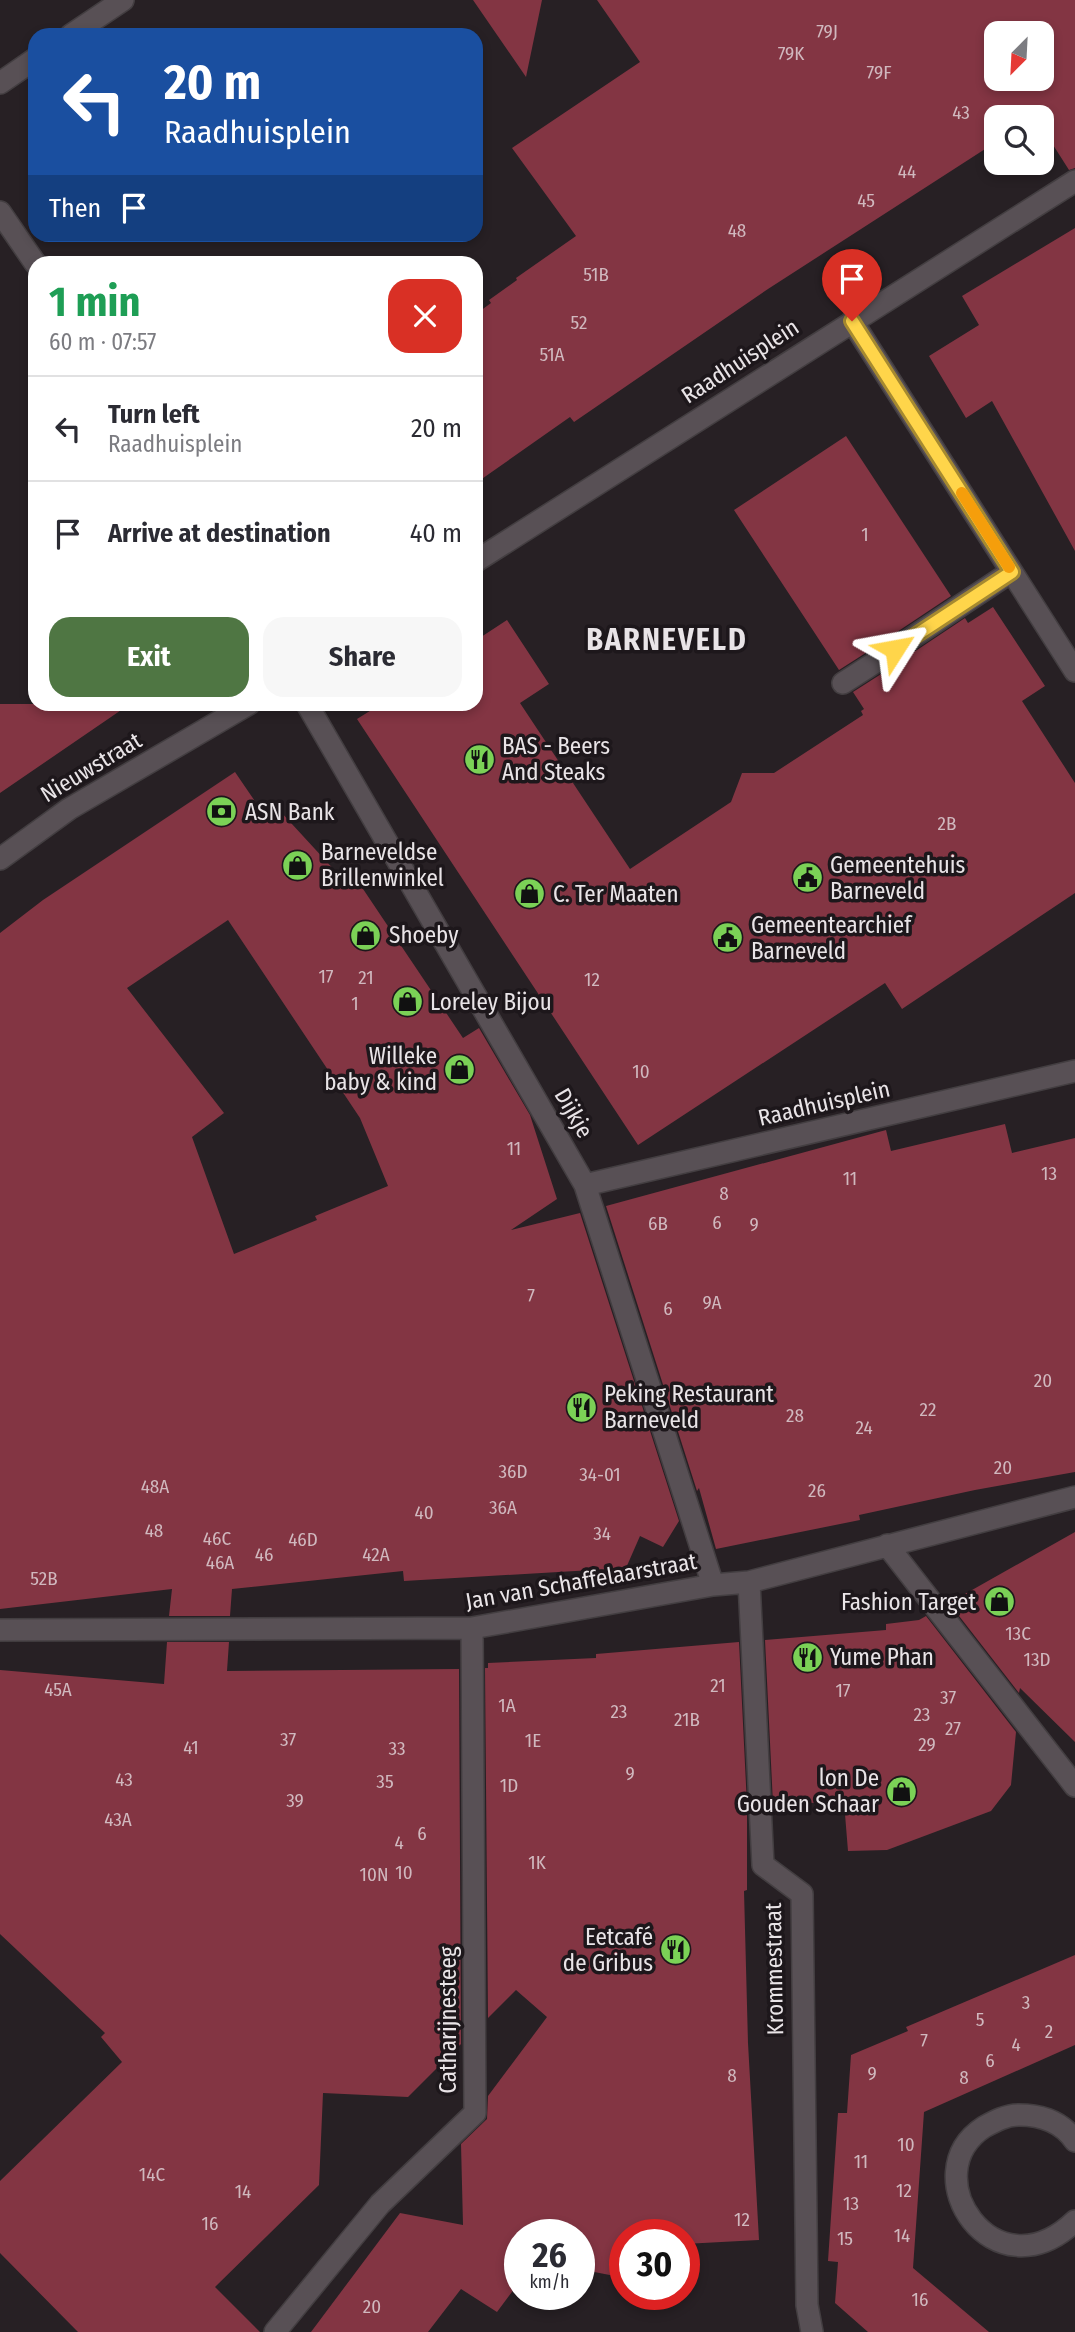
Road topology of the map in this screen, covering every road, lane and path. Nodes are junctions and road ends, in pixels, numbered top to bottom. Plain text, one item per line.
1 (123, 0) edge
2 (81, 28) edge
3 (28, 64) edge
4 (0, 83) edge
5 (1075, 181) edge
6 (0, 212) edge
7 (30, 256) edge
8 (852, 321) junction
9 (483, 557) edge
10 (1012, 572) junction
11 (1075, 671) edge
12 (843, 683) dead end
13 (237, 711) edge
14 (311, 711) edge
15 (0, 859) edge
16 (1075, 1071) edge
17 (586, 1185) junction
18 (1075, 1497) edge
19 (887, 1545) junction
20 (749, 1582) junction
21 (713, 1586) junction
22 (472, 1628) junction
23 (0, 1630) edge
24 (1075, 1786) edge
25 (1075, 2141) edge
26 (1075, 2221) edge
27 (275, 2332) edge
28 (812, 2332) edge

1 - 2 street
3 - 4 street
5 - 8 street
6 - 7 street
8 - 9 street, Raadhuisplein
8 - 10 street
10 - 11 street
10 - 12 street
13 - 15 street, Nieuwstraat
14 - 17 street, Dijkje
16 - 17 street, Raadhuisplein
17 - 21 street, Dijkje
18 - 19 street, Jan van Schaffelaarstraat
19 - 20 street, Jan van Schaffelaarstraat
19 - 24 street
20 - 21 street, Jan van Schaffelaarstraat
20 - 28 street, Krommestraat
21 - 22 street, Jan van Schaffelaarstraat
22 - 23 street, Jan van Schaffelaarstraat
22 - 27 street, Catharijnesteeg
25 - 26 street

